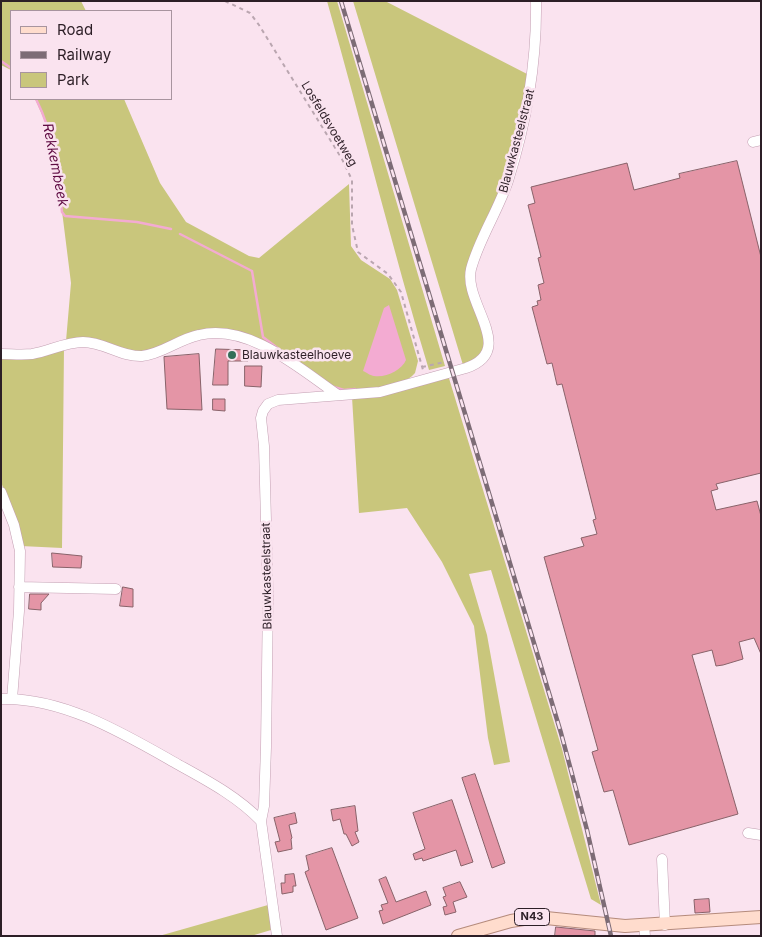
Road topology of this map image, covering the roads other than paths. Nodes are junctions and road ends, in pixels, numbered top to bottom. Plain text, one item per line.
1 (536, 1) edge
2 (1, 354) edge
3 (338, 395) junction
4 (1, 492) edge
5 (19, 587) junction
6 (116, 589) dead end
7 (1, 699) edge
8 (12, 699) junction
9 (261, 821) junction
10 (748, 833) dead end
11 (761, 835) edge
12 (662, 859) dead end
13 (761, 917) edge
14 (665, 925) junction
15 (645, 931) edge
16 (465, 934) edge
17 (277, 936) edge

1 - 3 street, Blauwkasteelstraat
2 - 3 street
3 - 9 street, Blauwkasteelstraat
4 - 5 street
5 - 6 street
5 - 8 street
7 - 8 street
8 - 9 street
9 - 17 street, Blauwkasteelstraat
10 - 11 street
12 - 14 street
13 - 14 main road, N43
14 - 15 main road, N43
15 - 16 main road, N43

